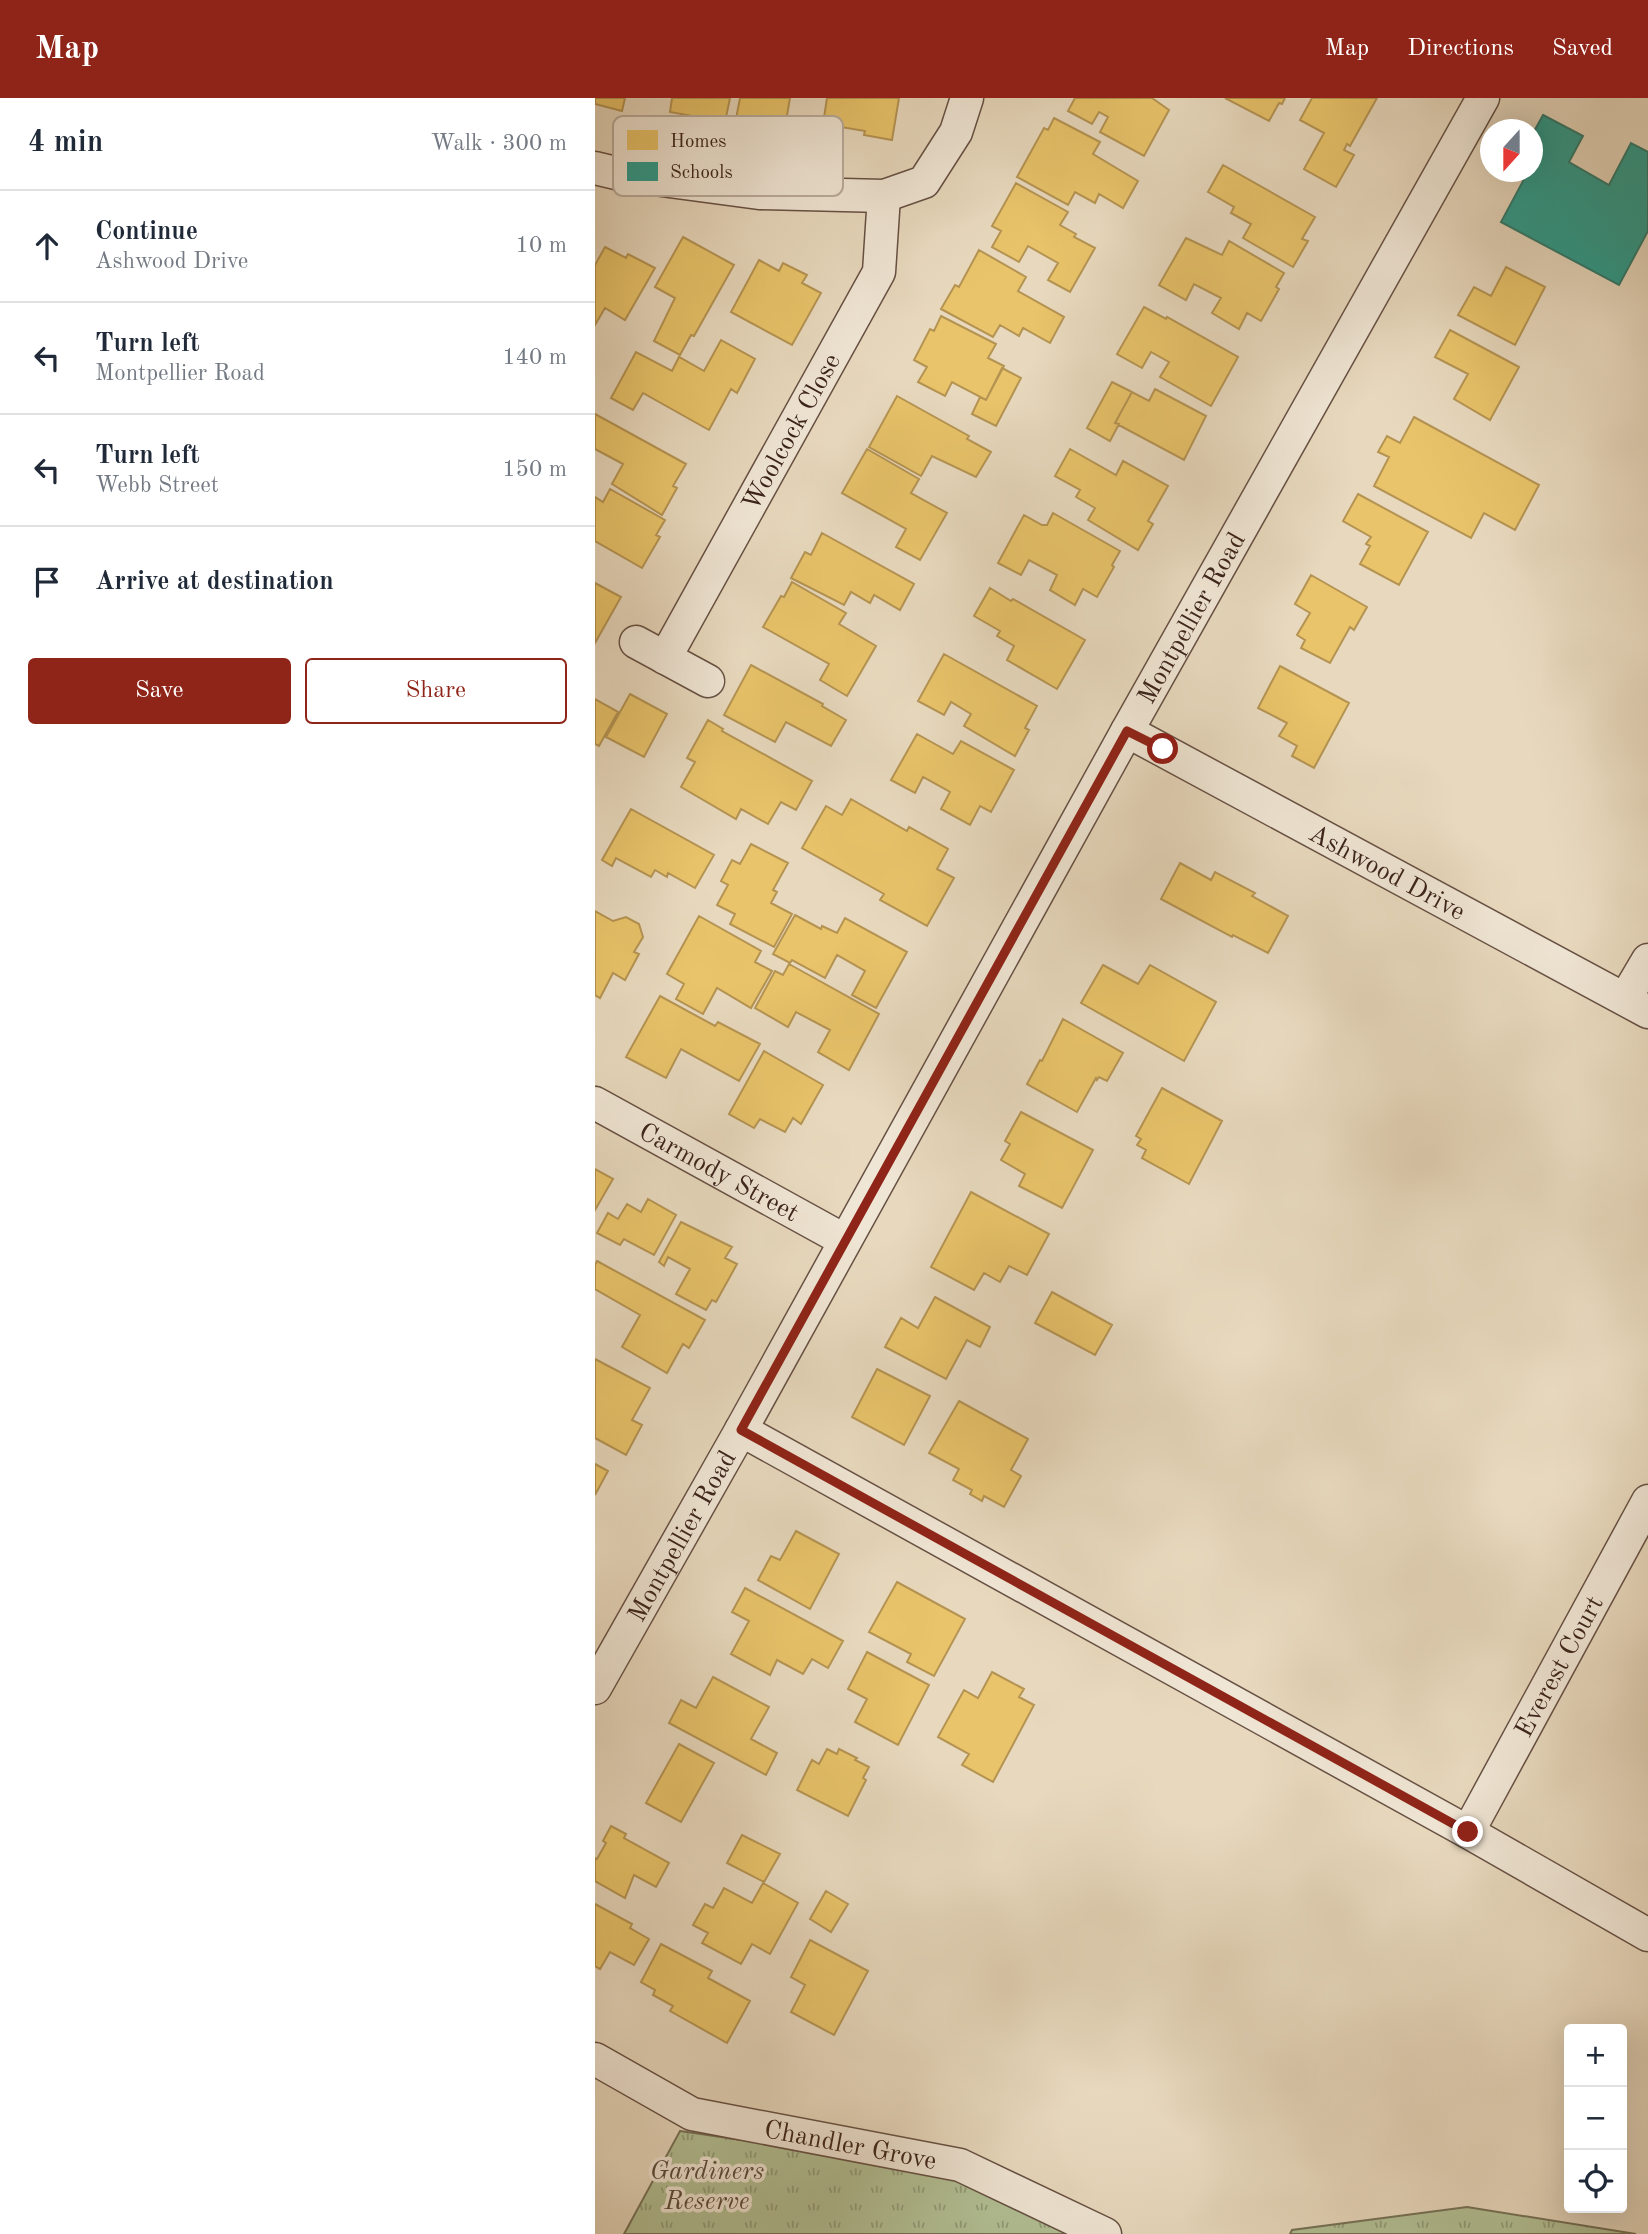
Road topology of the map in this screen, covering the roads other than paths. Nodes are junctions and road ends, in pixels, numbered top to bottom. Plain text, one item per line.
1 (967, 98) edge
2 (1483, 98) edge
3 (595, 168) edge
4 (613, 172) edge
5 (843, 195) edge
6 (884, 196) junction
7 (636, 642) dead end
8 (665, 658) junction
9 (708, 681) dead end
10 (1127, 731) junction
11 (1648, 960) edge
12 (1637, 1006) edge
13 (595, 1103) edge
14 (844, 1240) junction
15 (741, 1430) junction
16 (1648, 1501) edge
17 (595, 1688) edge
18 (1468, 1832) junction
19 (1648, 1935) edge
20 (595, 2059) edge
21 (1105, 2234) edge

1 - 6 street
2 - 10 street, Montpellier Road
3 - 4 street
5 - 6 street
6 - 8 street, Woolcock Close
7 - 8 street
8 - 9 street
10 - 12 street, Ashwood Drive
10 - 14 street, Montpellier Road
11 - 12 street
13 - 14 street, Carmody Street
14 - 15 street, Montpellier Road
15 - 17 street, Montpellier Road
15 - 18 street
16 - 18 street, Everest Court
18 - 19 street
20 - 21 street, Chandler Grove

